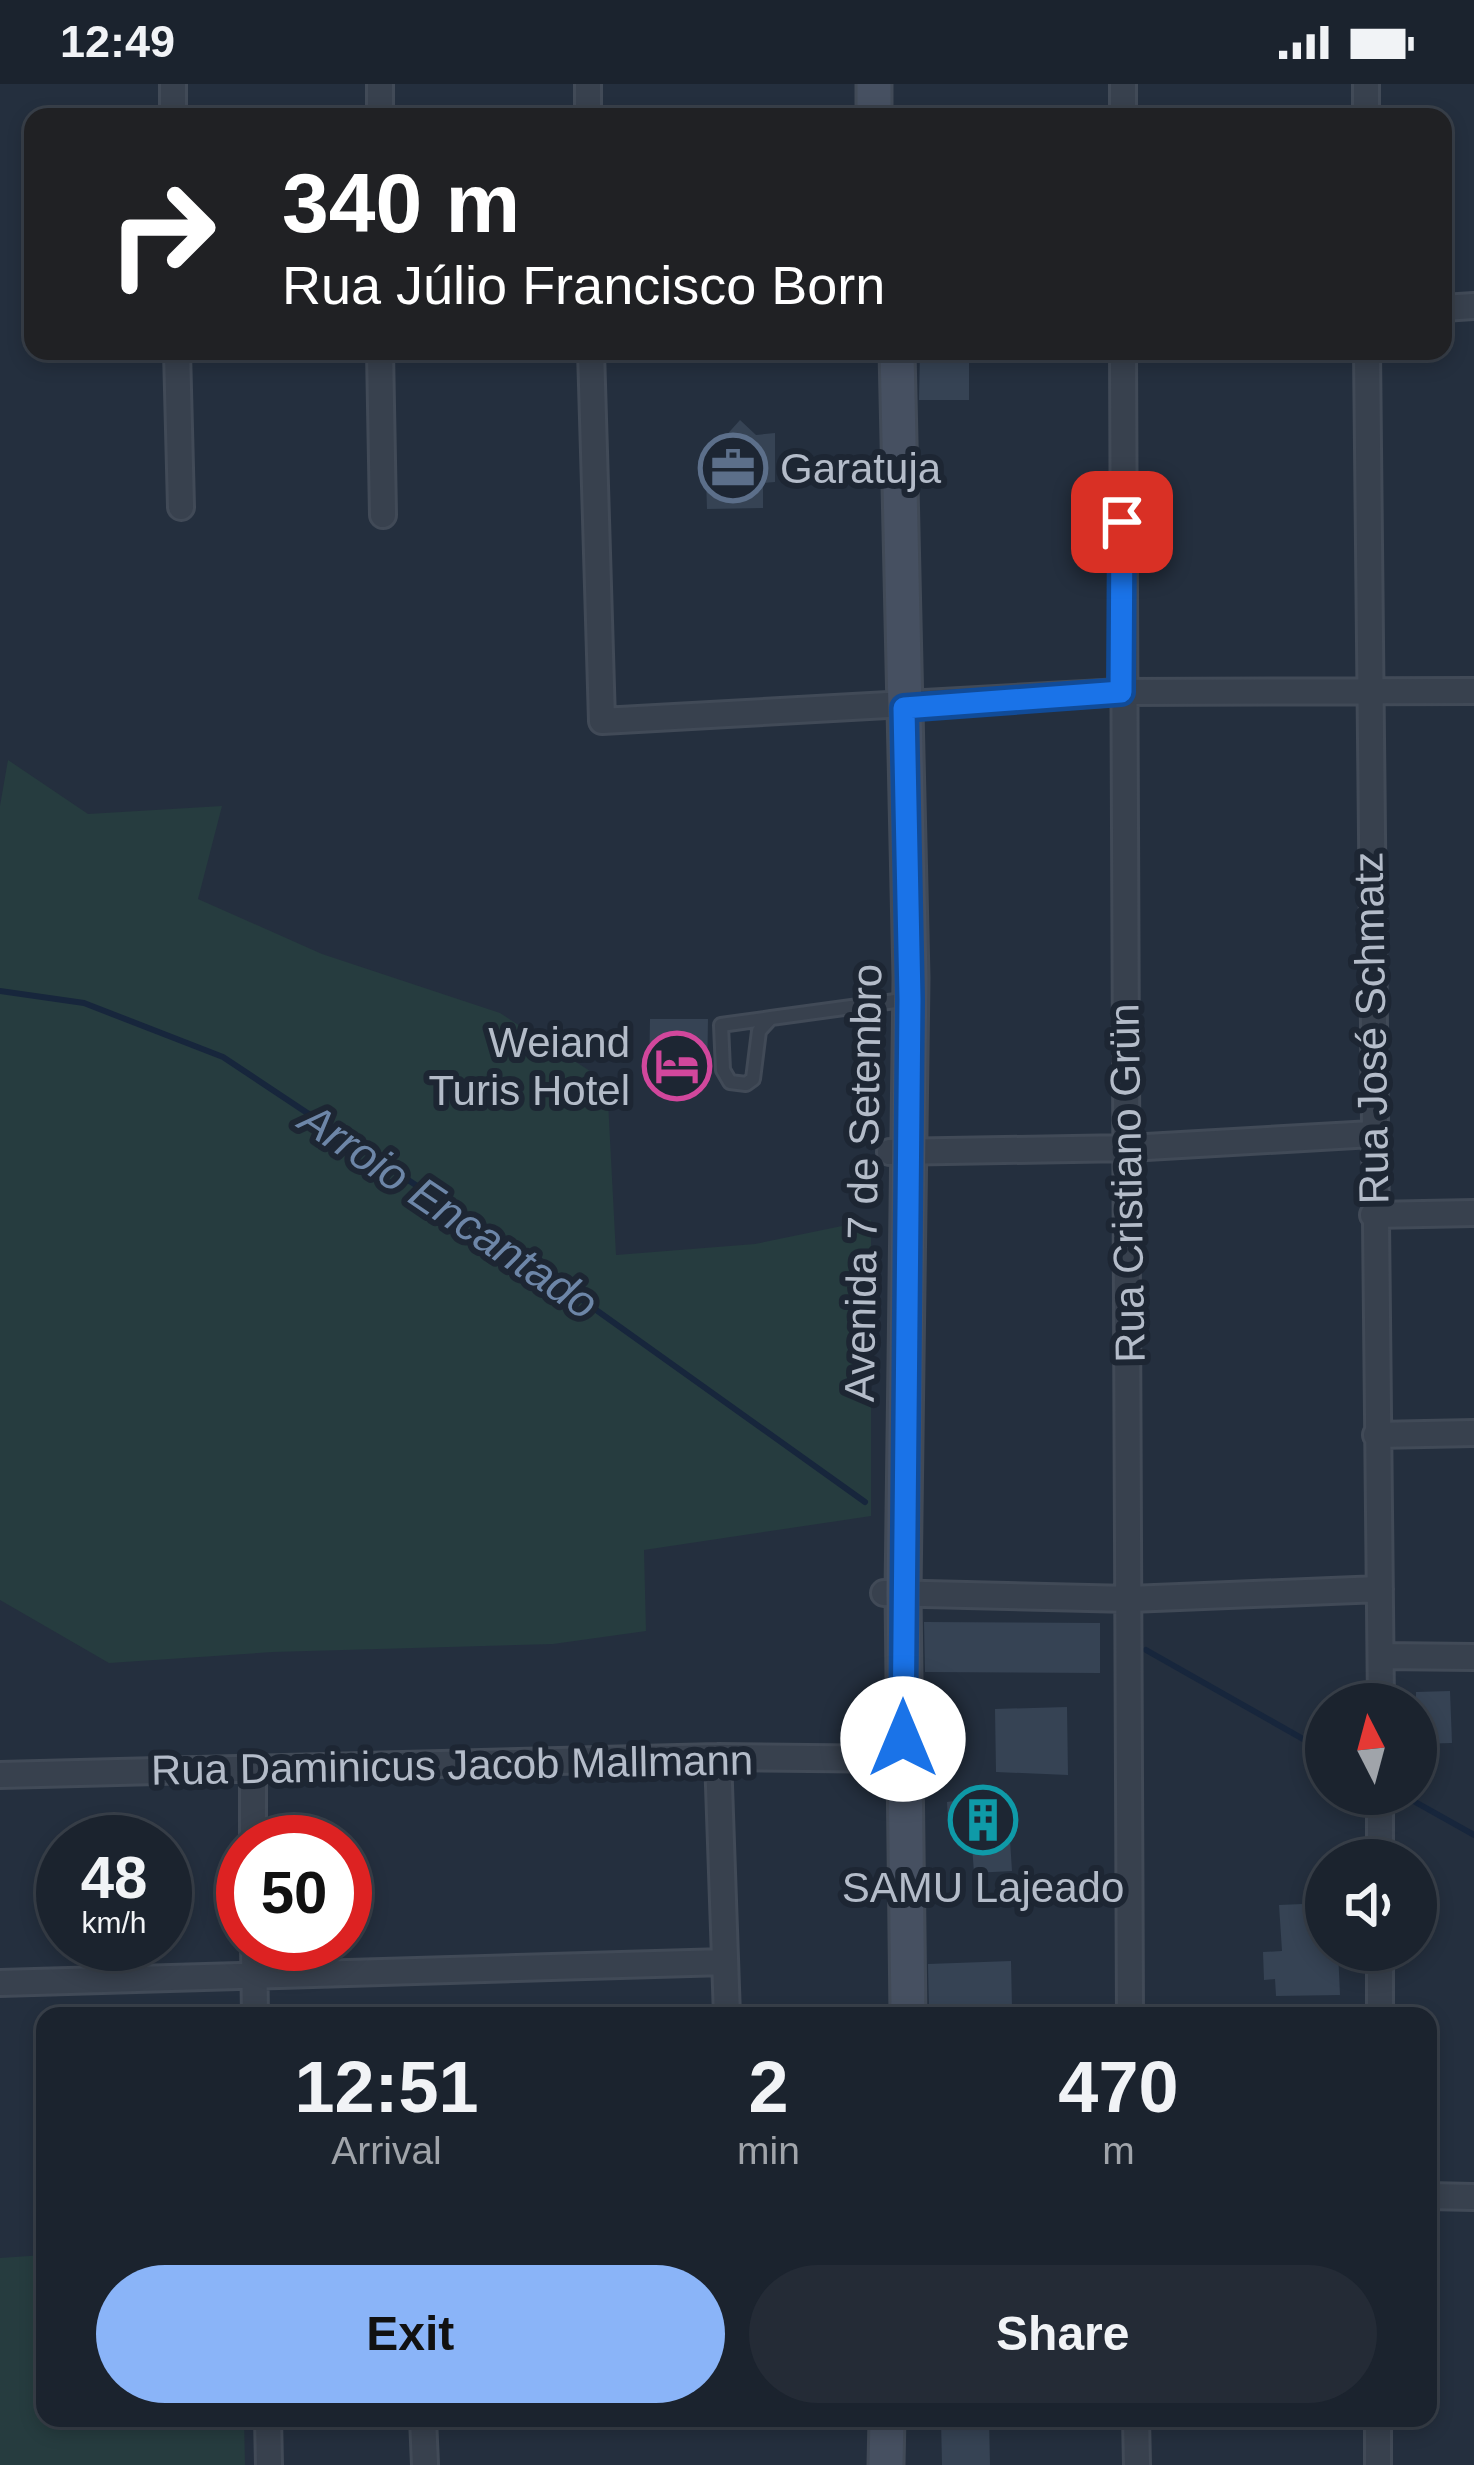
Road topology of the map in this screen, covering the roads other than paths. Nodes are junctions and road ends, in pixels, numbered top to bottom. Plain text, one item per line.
1 (874, 84) edge
2 (894, 85) edge
3 (177, 360) edge
4 (380, 360) edge
5 (591, 360) edge
6 (881, 360) edge
7 (896, 360) edge
8 (1123, 360) edge
9 (1366, 360) edge
10 (891, 496) junction
11 (181, 507) dead end
12 (383, 515) dead end
13 (1368, 691) junction
14 (1474, 691) edge
15 (1121, 692) junction
16 (895, 708) junction
17 (902, 1000) junction
18 (771, 1018) junction
19 (1372, 1134) junction
20 (1129, 1148) junction
21 (899, 1152) junction
22 (1474, 1213) edge
23 (1373, 1215) junction
24 (1474, 1433) edge
25 (1376, 1435) junction
26 (1379, 1589) junction
27 (894, 1593) junction
28 (1130, 1599) junction
29 (1381, 1656) junction
30 (1474, 1657) edge
31 (1381, 1683) edge
32 (718, 1756) junction
33 (895, 1760) junction
34 (253, 1771) junction
35 (0, 1775) edge
36 (254, 1815) edge
37 (896, 1861) junction
38 (725, 1962) junction
39 (254, 1971) edge
40 (1380, 1971) edge
41 (254, 1976) junction
42 (0, 1983) edge
43 (255, 2007) edge
44 (727, 2007) edge
45 (889, 2007) edge
46 (907, 2007) edge
47 (1130, 2007) edge
48 (1380, 2007) edge
49 (1437, 2196) edge
50 (1474, 2197) edge
51 (268, 2427) edge
52 (423, 2427) edge
53 (887, 2427) edge
54 (908, 2427) edge
55 (1136, 2427) edge
56 (1378, 2427) edge
57 (269, 2465) edge
58 (425, 2465) edge
59 (886, 2465) edge
60 (909, 2465) edge
61 (1137, 2465) edge
62 (1378, 2465) edge

1 - 2 main road
3 - 11 street
4 - 12 street
5 - 16 street
6 - 10 main road, Avenida 7 de Setembro
7 - 10 main road, Avenida 7 de Setembro
8 - 15 street, Rua Cristiano Grün
9 - 13 street, Rua José Schmatz
10 - 16 main road, Avenida 7 de Setembro
13 - 14 street
13 - 15 street
13 - 19 street, Rua José Schmatz
15 - 16 street
15 - 20 street, Rua Cristiano Grün
16 - 17 main road, Avenida 7 de Setembro
17 - 18 lane
17 - 21 main road, Avenida 7 de Setembro
18 - 18 lane
19 - 20 street
19 - 23 street, Rua José Schmatz
20 - 21 street
20 - 28 street, Rua Cristiano Grün
21 - 27 main road, Avenida 7 de Setembro
22 - 23 street
23 - 25 street, Rua José Schmatz
24 - 25 street
25 - 26 street, Rua José Schmatz
26 - 28 street
26 - 29 street, Rua José Schmatz
27 - 28 street
27 - 33 main road, Avenida 7 de Setembro
28 - 47 street, Rua Cristiano Grün
29 - 30 street
29 - 31 street, Rua José Schmatz
32 - 33 street, Rua Daminicus Jacob Mallmann
32 - 34 street, Rua Daminicus Jacob Mallmann
32 - 38 street
33 - 37 main road, Avenida 7 de Setembro
34 - 35 street, Rua Daminicus Jacob Mallmann
34 - 36 street
37 - 45 main road, Avenida 7 de Setembro
37 - 46 main road, Avenida 7 de Setembro
38 - 41 street
38 - 44 street
39 - 41 street
40 - 48 street
41 - 42 street
41 - 43 street
49 - 50 street
51 - 57 street
52 - 58 street
53 - 59 main road
54 - 60 main road
55 - 61 street
56 - 62 street

